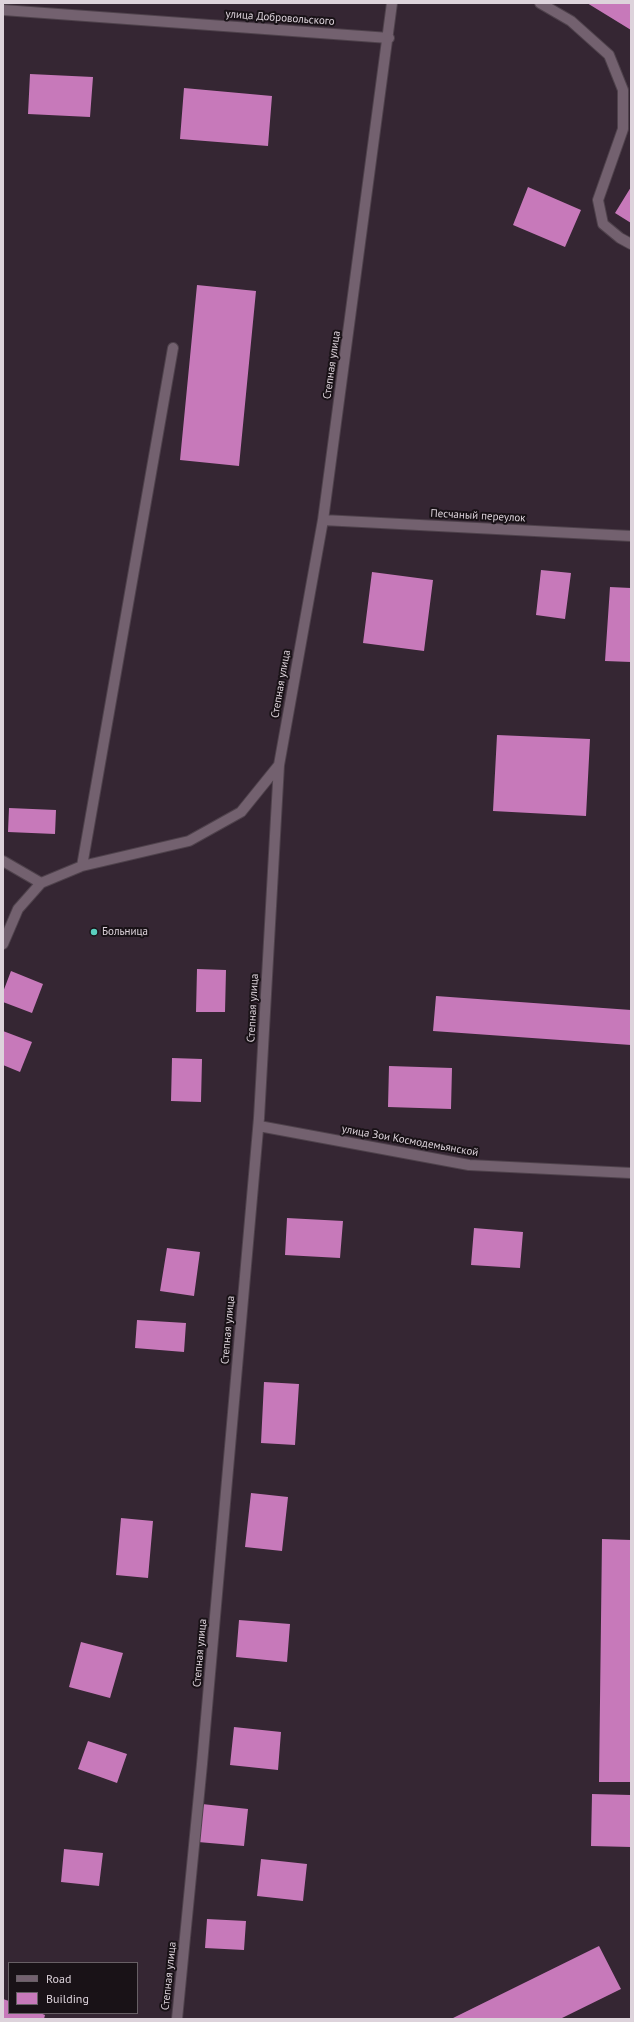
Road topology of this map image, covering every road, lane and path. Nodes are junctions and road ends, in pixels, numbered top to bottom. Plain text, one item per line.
1 (392, 3) edge
2 (540, 3) edge
3 (3, 10) edge
4 (389, 38) junction
5 (631, 244) edge
6 (173, 348) dead end
7 (323, 520) junction
8 (631, 536) edge
9 (279, 765) junction
10 (3, 861) edge
11 (82, 866) junction
12 (41, 883) junction
13 (3, 944) edge
14 (259, 1126) junction
15 (631, 1173) edge
16 (177, 2019) edge

1 - 4 street, Степная улица
2 - 5 street
3 - 4 street, улица Добровольского
4 - 7 street, Степная улица
6 - 11 street
7 - 8 street, Песчаный переулок
7 - 9 street, Степная улица
9 - 11 street
9 - 14 street, Степная улица
10 - 12 street
11 - 12 street
12 - 13 street
14 - 15 street, улица Зои Космодемьянской
14 - 16 street, Степная улица

